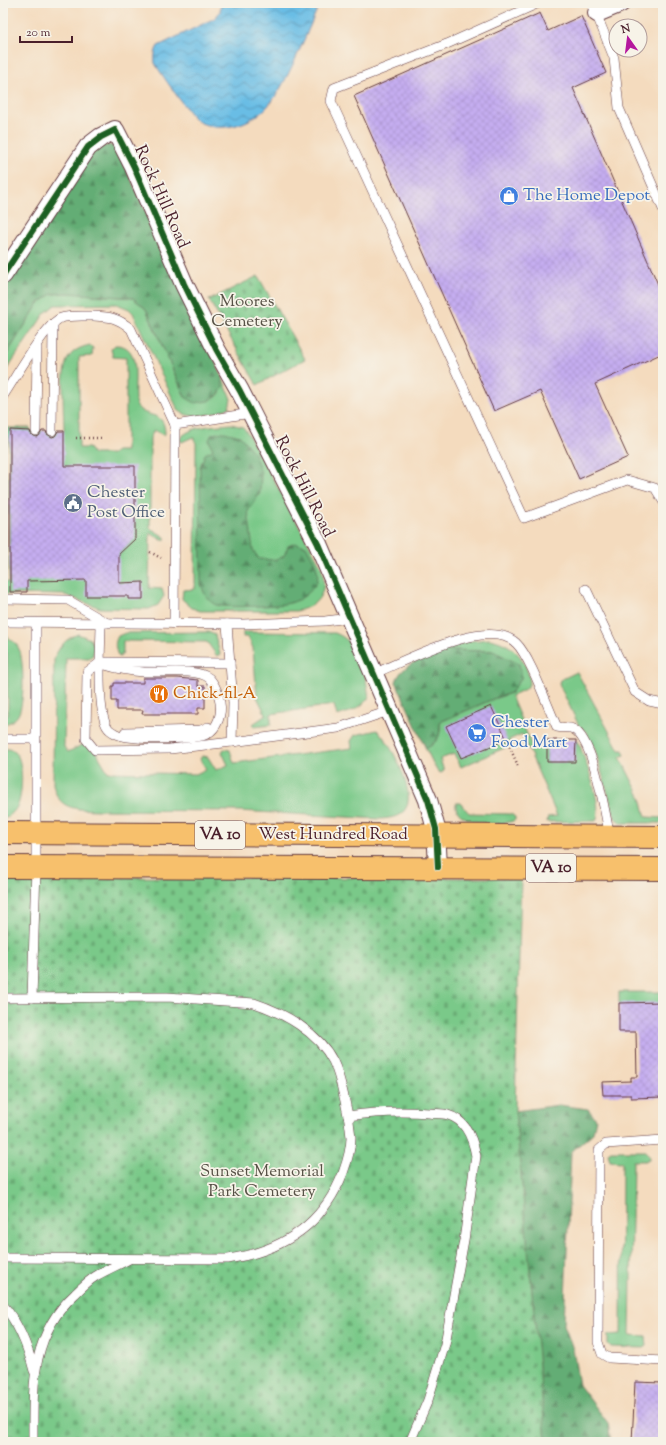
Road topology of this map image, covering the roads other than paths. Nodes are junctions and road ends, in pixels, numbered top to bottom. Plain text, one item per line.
1 (539, 3) edge
2 (621, 3) edge
3 (594, 8) edge
4 (663, 209) edge
5 (3, 275) edge
6 (53, 324) junction
7 (37, 346) junction
8 (3, 396) edge
9 (251, 413) junction
10 (175, 425) junction
11 (36, 431) dead end
12 (52, 431) dead end
13 (663, 501) edge
14 (586, 589) dead end
15 (3, 599) edge
16 (350, 618) junction
17 (3, 622) edge
18 (36, 623) junction
19 (105, 623) junction
20 (174, 624) junction
21 (228, 624) junction
22 (101, 662) junction
23 (230, 663) junction
24 (373, 674) junction
25 (663, 704) edge
26 (389, 711) junction
27 (3, 739) edge
28 (35, 739) junction
29 (232, 742) junction
30 (3, 833) edge
31 (36, 833) junction
32 (437, 836) junction
33 (663, 836) edge
34 (610, 837) junction
35 (3, 867) edge
36 (36, 867) junction
37 (438, 867) junction
38 (663, 869) edge
39 (3, 998) edge
40 (32, 998) junction
41 (348, 1116) junction
42 (663, 1140) edge
43 (3, 1258) edge
44 (130, 1259) junction
45 (3, 1305) edge
46 (663, 1361) edge
47 (34, 1374) junction
48 (33, 1442) edge
49 (410, 1442) edge

1 - 13 lane
2 - 3 street
3 - 4 lane
5 - 9 street, Rock Hill Road
6 - 7 lane
6 - 10 lane
6 - 12 lane
7 - 8 lane
7 - 11 lane
9 - 10 lane
9 - 16 street, Rock Hill Road
10 - 20 lane
14 - 25 lane
15 - 19 lane
16 - 21 lane
16 - 24 street, Rock Hill Road
17 - 18 lane
18 - 19 lane
18 - 28 lane
19 - 20 lane
19 - 22 lane
20 - 21 lane
21 - 23 lane
22 - 22 lane
22 - 23 lane
22 - 29 lane
23 - 29 lane
24 - 26 street, Rock Hill Road
24 - 34 lane
26 - 29 lane
26 - 32 street, Rock Hill Road
27 - 28 lane
28 - 31 lane
30 - 31 main road, West Hundred Road / VA 10
31 - 32 main road, West Hundred Road / VA 10
31 - 36 lane
32 - 34 main road, West Hundred Road / VA 10
32 - 37 street, Rock Hill Road
33 - 34 main road, West Hundred Road / VA 10
35 - 36 main road, West Hundred Road / VA 10
36 - 37 main road, West Hundred Road / VA 10
36 - 40 lane
37 - 38 main road, West Hundred Road / VA 10
39 - 40 lane
40 - 41 lane
41 - 44 lane
41 - 49 lane
42 - 46 lane
43 - 44 lane
44 - 47 lane
45 - 47 lane
47 - 48 lane

